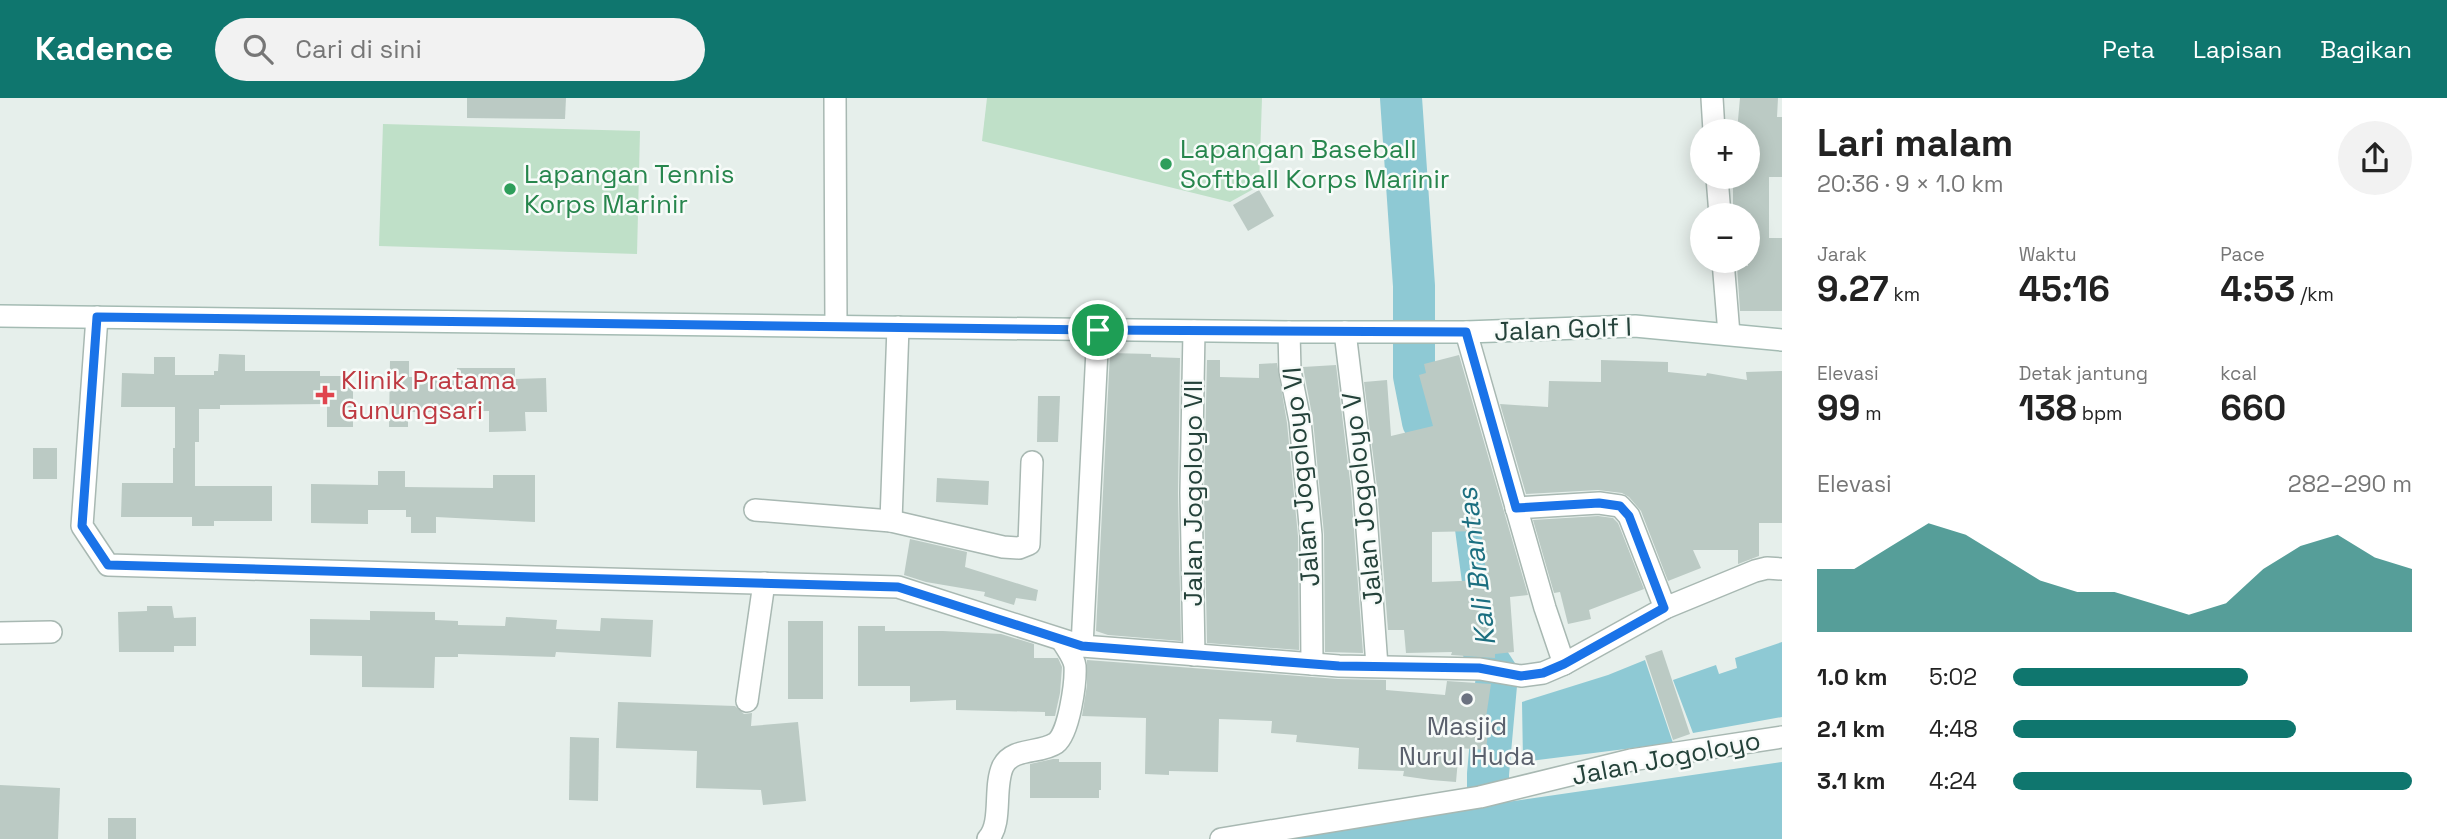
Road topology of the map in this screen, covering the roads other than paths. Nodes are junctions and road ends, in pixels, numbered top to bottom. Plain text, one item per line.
1 (835, 98) edge
2 (1712, 98) edge
3 (1713, 119) edge
4 (1724, 273) edge
5 (0, 316) edge
6 (97, 317) junction
7 (836, 326) junction
8 (898, 327) junction
9 (1729, 328) junction
10 (1098, 330) junction
11 (1194, 331) junction
12 (1289, 332) junction
13 (1345, 332) junction
14 (1466, 332) junction
15 (1782, 340) edge
16 (1032, 462) dead end
17 (1516, 508) junction
18 (755, 510) dead end
19 (891, 521) junction
20 (1782, 569) edge
21 (764, 583) junction
22 (1664, 608) junction
23 (51, 632) dead end
24 (0, 633) edge
25 (1073, 644) junction
26 (1194, 655) junction
27 (1312, 664) junction
28 (1564, 664) junction
29 (1377, 666) junction
30 (747, 701) dead end
31 (1782, 737) edge
32 (988, 839) edge
33 (1221, 839) edge

1 - 7 street
2 - 3 street
4 - 9 street
5 - 6 street, Jalan Golf I
6 - 7 street, Jalan Golf I
6 - 21 street
7 - 8 street, Jalan Golf I
8 - 10 street, Jalan Golf I
8 - 19 street
9 - 14 street, Jalan Golf I
9 - 15 street, Jalan Golf I
10 - 11 street, Jalan Golf I
10 - 25 street
11 - 12 street, Jalan Golf I
11 - 26 street, Jalan Jogoloyo VII
12 - 13 street, Jalan Golf I
12 - 27 street, Jalan Jogoloyo VI
13 - 14 street, Jalan Golf I
13 - 29 street, Jalan Jogoloyo V
14 - 17 street
16 - 19 street
17 - 22 street
17 - 28 street
18 - 19 street
20 - 22 street
21 - 25 street
21 - 30 street
22 - 28 street
23 - 24 street
25 - 26 street
25 - 32 street
26 - 27 street
27 - 29 street
28 - 29 street
31 - 33 street, Jalan Jogoloyo

